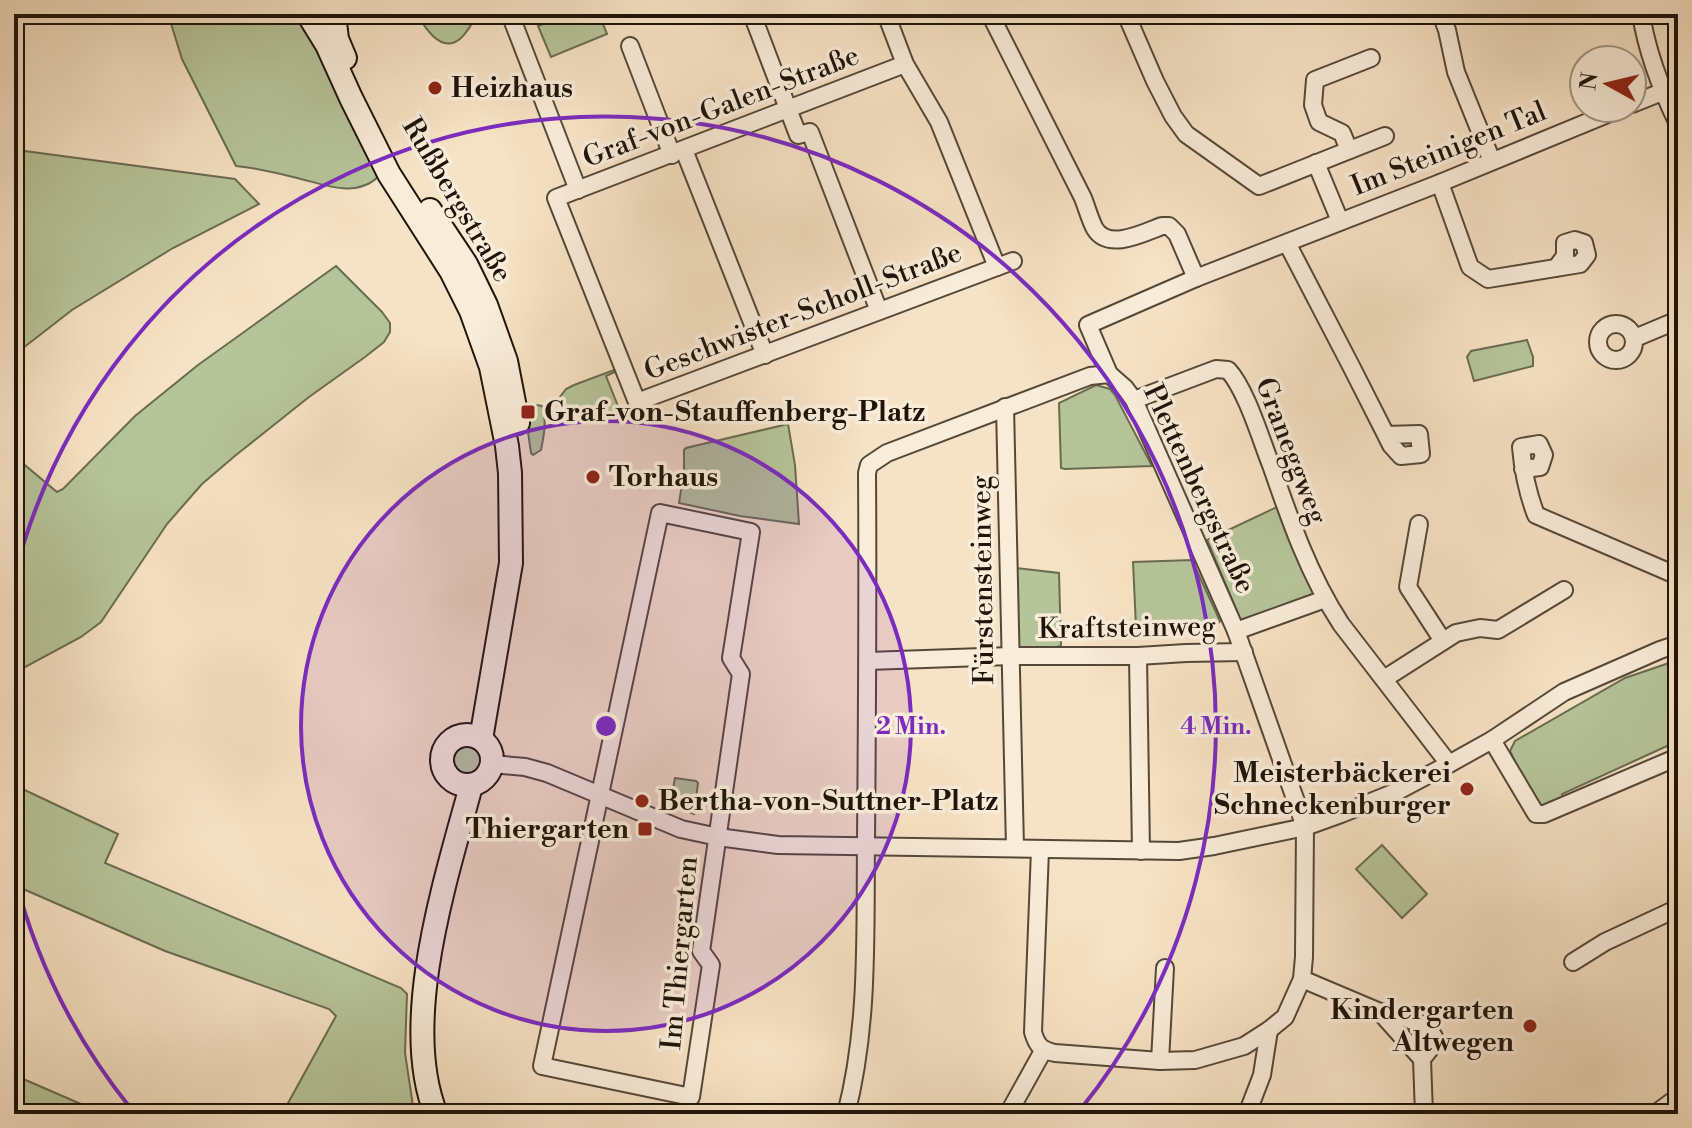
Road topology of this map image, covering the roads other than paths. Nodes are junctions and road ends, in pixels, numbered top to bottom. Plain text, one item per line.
1 (510, 14) edge
2 (752, 14) edge
3 (886, 14) edge
4 (990, 14) edge
5 (1126, 14) edge
6 (1441, 14) edge
7 (1641, 14) edge
8 (319, 15) edge
9 (630, 46) dead end
10 (1371, 58) dead end
11 (905, 64) junction
12 (1662, 92) junction
13 (1648, 98) edge
14 (788, 109) junction
15 (1583, 124) edge
16 (1678, 124) edge
17 (1385, 136) dead end
18 (1349, 150) junction
19 (678, 152) junction
20 (1492, 161) junction
21 (1316, 163) junction
22 (1440, 183) junction
23 (578, 190) junction
24 (556, 198) joint
25 (1340, 221) junction
26 (1287, 243) junction
27 (1556, 268) dead end
28 (1196, 278) junction
29 (879, 311) junction
30 (1678, 320) edge
31 (1635, 338) dead end
32 (765, 355) junction
33 (1109, 374) junction
34 (1134, 400) junction
35 (1005, 407) junction
36 (1386, 435) dead end
37 (1523, 469) dead end
38 (1419, 524) dead end
39 (1678, 576) edge
40 (1564, 590) dead end
41 (1325, 599) junction
42 (1236, 631) junction
43 (1443, 641) junction
44 (1678, 644) edge
45 (1244, 652) junction
46 (1011, 656) junction
47 (1138, 656) junction
48 (868, 661) junction
49 (1384, 679) junction
50 (471, 737) junction
51 (1492, 740) junction
52 (1678, 757) edge
53 (492, 764) junction
54 (1449, 764) junction
55 (461, 783) junction
56 (600, 795) junction
57 (1305, 827) junction
58 (718, 837) junction
59 (866, 847) junction
60 (1015, 848) junction
61 (1040, 850) junction
62 (1141, 851) junction
63 (1678, 908) edge
64 (1573, 962) dead end
65 (1165, 968) dead end
66 (1302, 979) junction
67 (1380, 1012) junction
68 (1269, 1030) junction
69 (1043, 1051) junction
70 (1422, 1059) junction
71 (1160, 1061) junction
72 (1678, 1097) edge
73 (436, 1114) edge
74 (846, 1114) edge
75 (1008, 1114) edge
76 (1247, 1114) edge
77 (1424, 1114) edge
78 (1655, 1114) edge

1 - 23 street
2 - 14 street
3 - 11 street
4 - 28 street
5 - 21 street, Im Steinigen Tal
6 - 20 street
7 - 12 street
8 - 50 street, Rußbergstraße
9 - 19 street
10 - 18 street, Im Steinigen Tal
11 - 14 street, Graf-von-Galen-Straße
11 - 29 street, Geschwister-Scholl-Straße
12 - 13 street
12 - 16 street
14 - 19 street, Graf-von-Galen-Straße
14 - 29 street
15 - 20 street, Im Steinigen Tal
17 - 18 street, Im Steinigen Tal
18 - 21 street, Im Steinigen Tal
19 - 23 street, Graf-von-Galen-Straße
19 - 32 street
20 - 22 street, Im Steinigen Tal
21 - 25 street, Im Steinigen Tal
22 - 25 street, Im Steinigen Tal
22 - 27 street
23 - 24 street, Graf-von-Galen-Straße
24 - 32 street, Geschwister-Scholl-Straße
25 - 26 street, Im Steinigen Tal
26 - 28 street, Im Steinigen Tal
26 - 36 street
28 - 33 street, Im Steinigen Tal
29 - 32 street, Geschwister-Scholl-Straße
30 - 31 street
33 - 34 street, Plettenbergstraße
33 - 35 street, Plettenbergstraße
34 - 41 street, Graneggweg
34 - 42 street, Plettenbergstraße
35 - 46 street, Fürstensteinweg
35 - 48 street, Plettenbergstraße
37 - 39 street
38 - 43 street
40 - 43 street
41 - 42 street
41 - 49 street, Graneggweg
42 - 45 street, Plettenbergstraße
43 - 49 street
44 - 51 street
45 - 47 street, Kraftsteinweg
45 - 57 street, Plettenbergstraße
46 - 47 street, Kraftsteinweg
46 - 48 street, Kraftsteinweg
46 - 60 street, Fürstensteinweg
47 - 62 street
48 - 59 street, Plettenbergstraße
49 - 54 street, Graneggweg
50 - 53 street
50 - 55 street, Rußbergstraße
51 - 52 street
51 - 54 street
53 - 55 street
53 - 56 street
54 - 57 street
55 - 73 street, Rußbergstraße
56 - 58 street
56 - 58 street, Im Thiergarten
56 - 58 street, Im Thiergarten
57 - 62 street
57 - 66 street, Plettenbergstraße
58 - 59 street
59 - 60 street
59 - 74 street, Plettenbergstraße
60 - 61 street
61 - 62 street
61 - 69 street
63 - 64 street
65 - 71 street
66 - 67 street
66 - 68 street
67 - 70 street
67 - 70 street
68 - 71 street
68 - 76 street
69 - 71 street
69 - 75 street
70 - 77 street
72 - 78 street

